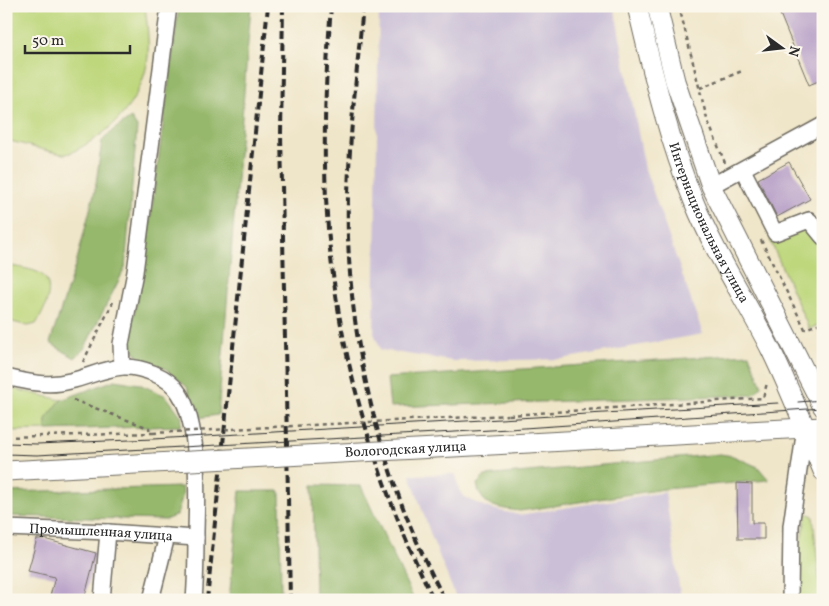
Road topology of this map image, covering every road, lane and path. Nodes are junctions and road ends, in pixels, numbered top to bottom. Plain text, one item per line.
1 (169, 6) edge
2 (637, 6) edge
3 (657, 6) edge
4 (742, 70) dead end
5 (700, 88) dead end
6 (823, 125) edge
7 (743, 170) junction
8 (710, 186) junction
9 (823, 237) edge
10 (823, 322) edge
11 (805, 329) dead end
12 (122, 367) junction
13 (6, 377) edge
14 (766, 378) dead end
15 (73, 400) dead end
16 (823, 408) edge
17 (814, 427) edge
18 (152, 433) junction
19 (6, 437) edge
20 (6, 471) edge
21 (823, 471) edge
22 (6, 528) edge
23 (108, 532) junction
24 (167, 536) junction
25 (196, 538) junction
26 (102, 600) edge
27 (151, 600) edge
28 (194, 600) edge
29 (790, 600) edge

1 - 12 street
2 - 17 main road, Интернациональная улица
3 - 8 main road, Интернациональная улица
4 - 5 path
6 - 7 street
7 - 8 street
7 - 9 street
8 - 16 main road, Интернациональная улица
10 - 11 path
12 - 13 street
12 - 25 street
14 - 18 path, bridge
15 - 18 path
16 - 17 main road
17 - 20 main road, Вологодская улица, bridge
17 - 21 main road, Интернациональная улица
17 - 29 street
18 - 19 path
22 - 23 street, Промышленная улица
23 - 24 street, Промышленная улица
23 - 26 street
24 - 25 street, Промышленная улица
24 - 27 street
25 - 28 street

